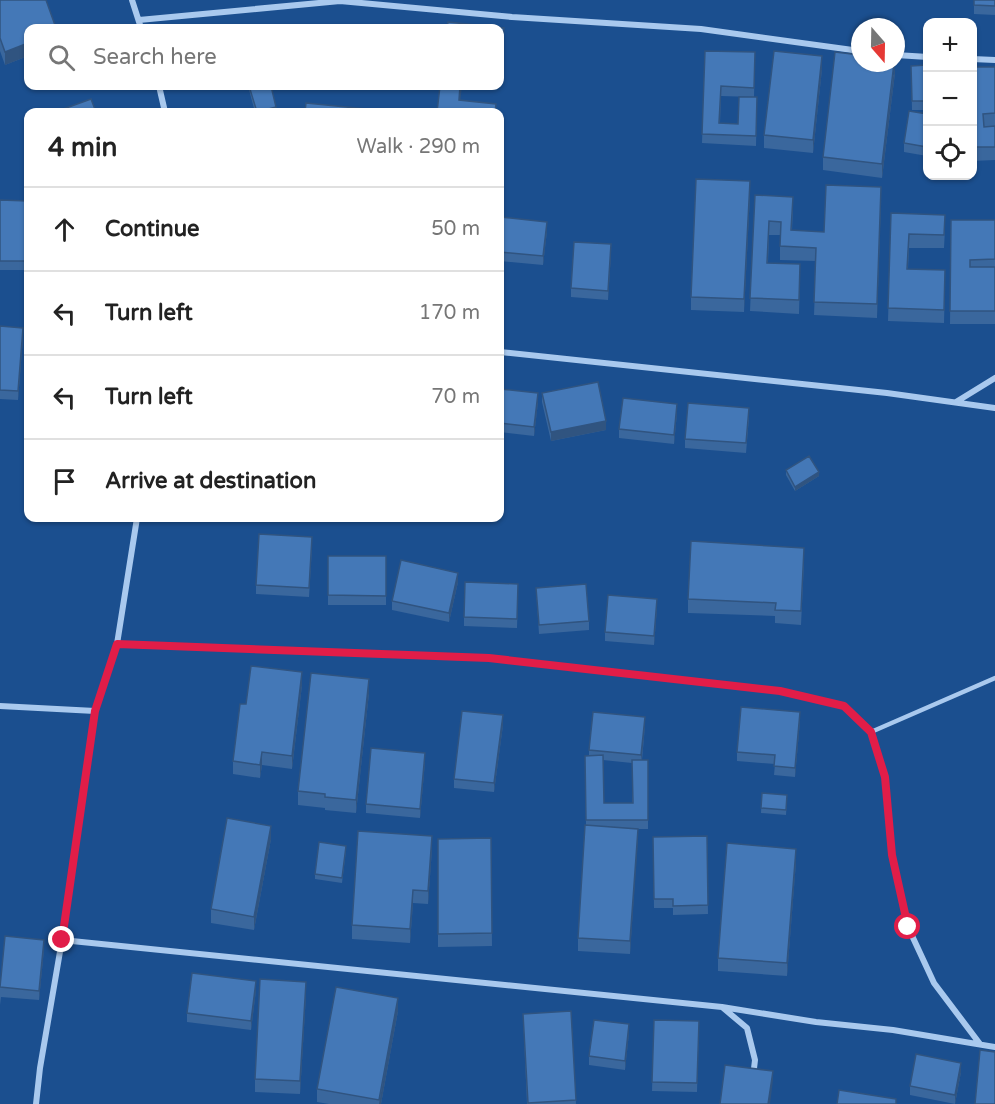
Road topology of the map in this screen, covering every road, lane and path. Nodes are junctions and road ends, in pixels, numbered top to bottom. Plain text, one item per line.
1 (132, 0) edge
2 (139, 20) junction
3 (140, 24) edge
4 (851, 50) edge
5 (905, 56) edge
6 (923, 57) edge
7 (977, 58) edge
8 (995, 60) edge
9 (160, 90) edge
10 (164, 108) edge
11 (504, 352) edge
12 (995, 378) edge
13 (956, 402) junction
14 (995, 408) edge
15 (136, 522) edge
16 (117, 644) junction
17 (995, 678) edge
18 (0, 706) edge
19 (95, 711) junction
20 (871, 732) junction
21 (62, 940) junction
22 (722, 1007) junction
23 (980, 1044) junction
24 (995, 1047) edge
25 (753, 1082) edge
26 (36, 1104) edge

1 - 2 street
2 - 3 street
2 - 4 street
5 - 6 street
7 - 8 street
9 - 10 street
11 - 13 street
12 - 13 street
13 - 14 street
15 - 16 street
16 - 19 street
16 - 20 street
17 - 20 lane
18 - 19 street
19 - 21 street
20 - 23 street
21 - 22 street
21 - 26 street
22 - 23 street
22 - 25 street
23 - 24 street

